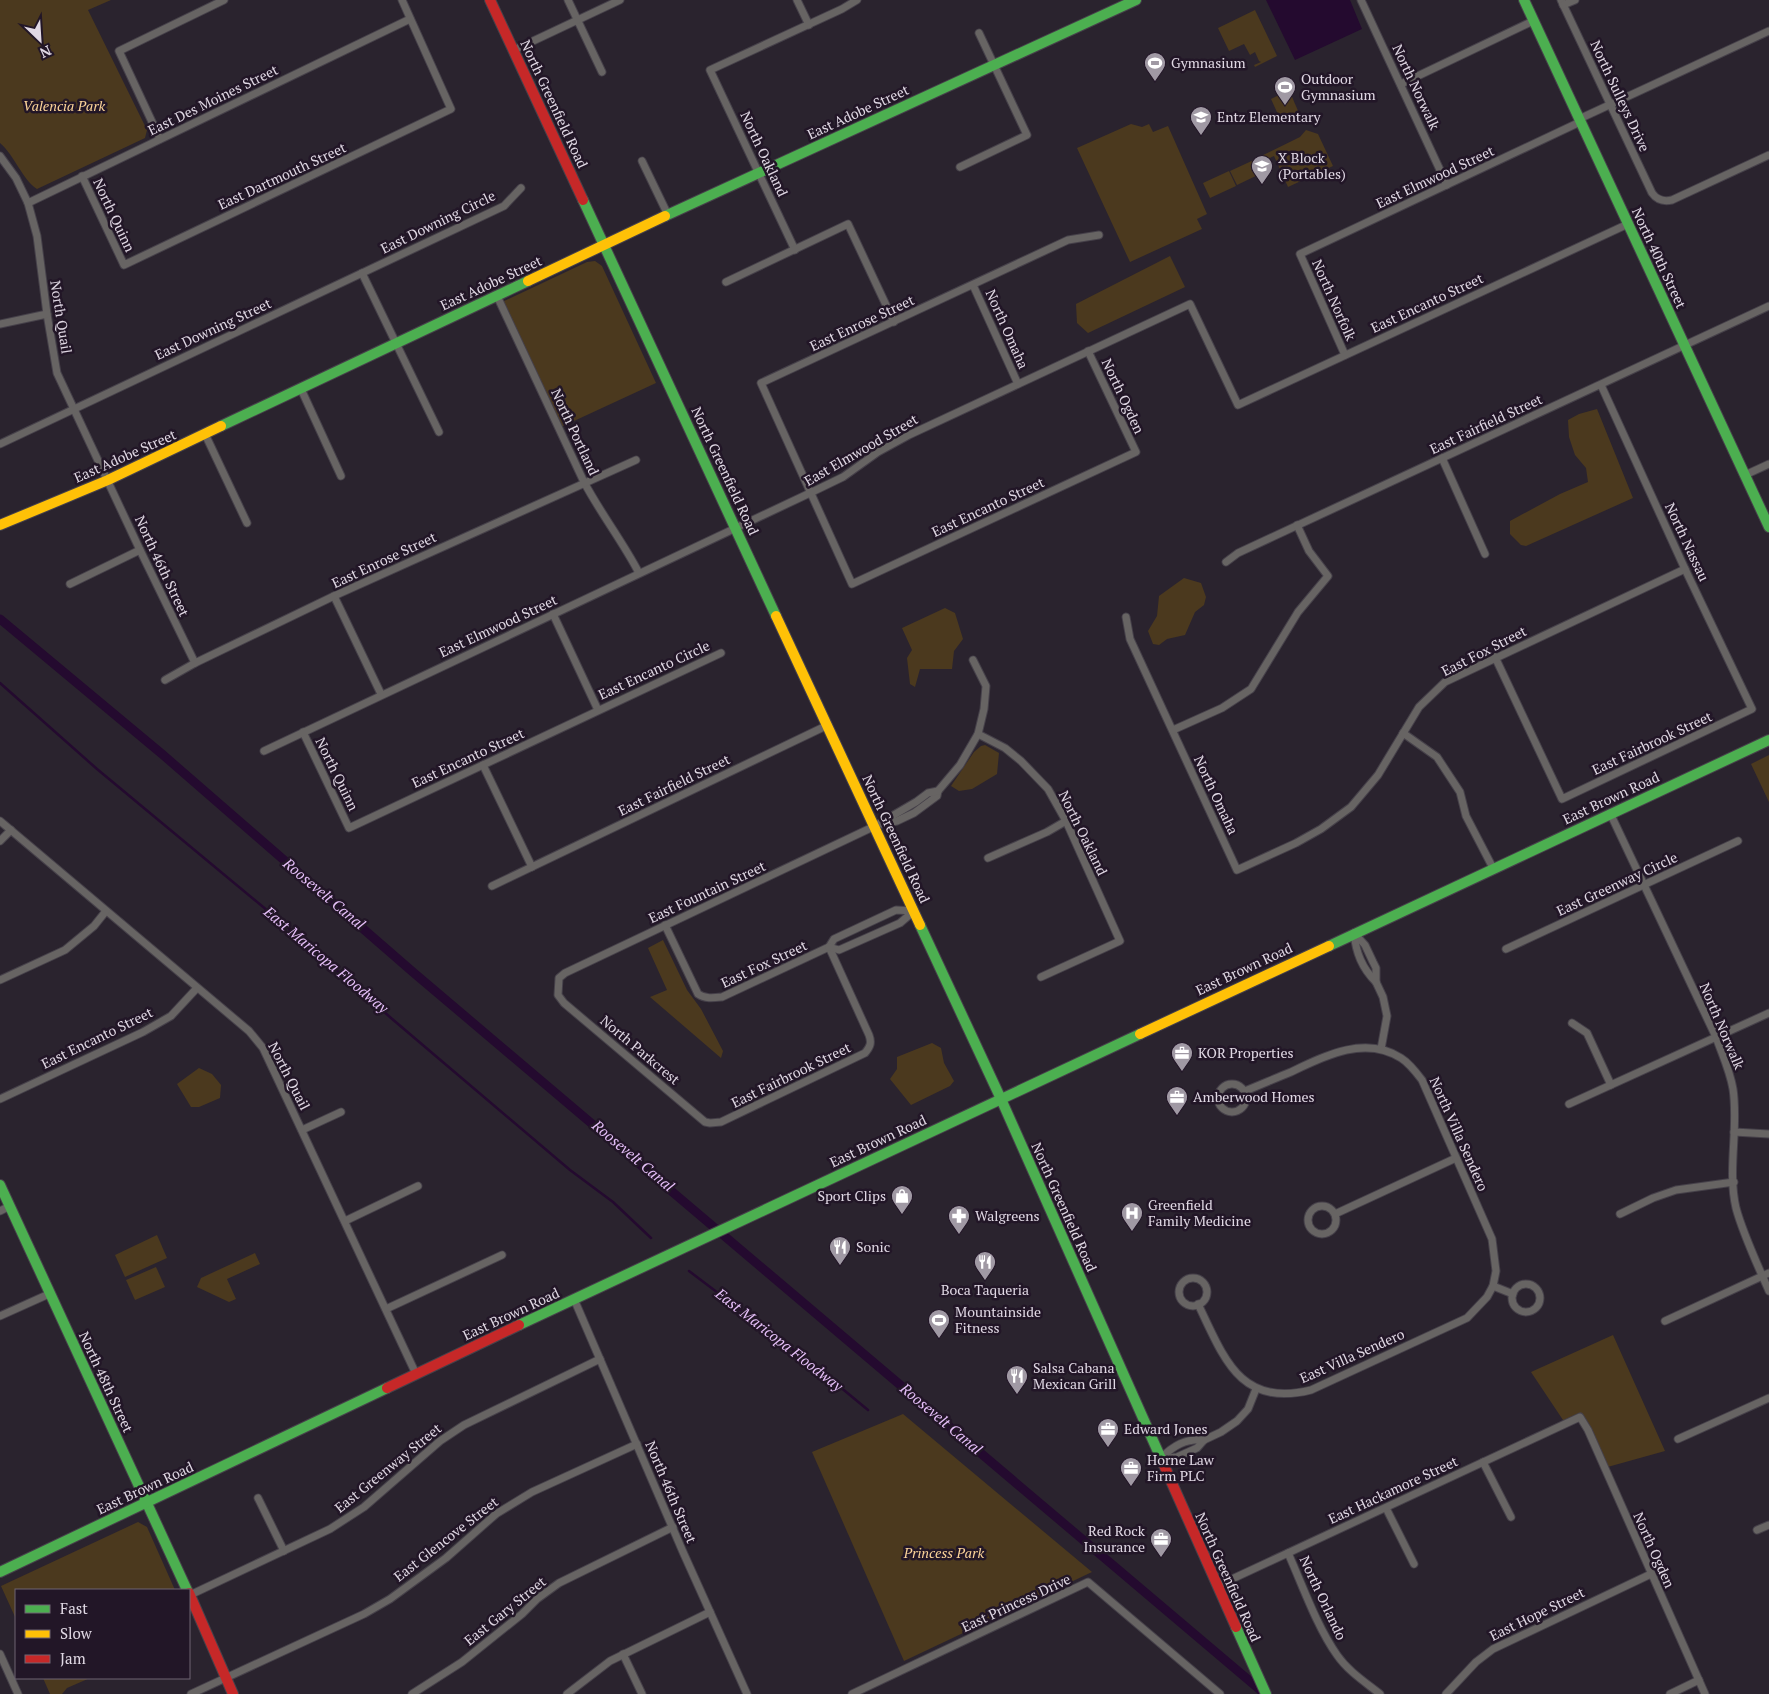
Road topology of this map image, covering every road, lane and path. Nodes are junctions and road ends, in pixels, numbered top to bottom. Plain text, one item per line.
1 (224, 0) edge
2 (402, 0) edge
3 (490, 0) edge
4 (568, 0) edge
5 (620, 0) edge
6 (797, 0) edge
7 (857, 0) edge
8 (1136, 0) edge
9 (1361, 0) edge
10 (1524, 0) edge
11 (1575, 0) edge
12 (1562, 3) edge
13 (410, 19) junction
14 (577, 20) junction
15 (1533, 21) junction
16 (808, 25) junction
17 (1769, 31) edge
18 (979, 33) dead end
19 (514, 50) junction
20 (994, 65) junction
21 (602, 72) dead end
22 (1401, 84) junction
23 (1611, 104) junction
24 (1580, 120) junction
25 (160, 139) junction
26 (1769, 155) edge
27 (0, 156) edge
28 (642, 161) dead end
29 (960, 167) dead end
30 (759, 174) junction
31 (82, 176) junction
32 (1447, 186) junction
33 (521, 188) dead end
34 (28, 203) junction
35 (668, 215) junction
36 (1628, 224) junction
37 (1099, 235) dead end
38 (605, 245) junction
39 (795, 250) junction
40 (1300, 254) joint
41 (124, 265) joint
42 (362, 273) junction
43 (726, 282) dead end
44 (973, 285) junction
45 (497, 296) junction
46 (1769, 306) edge
47 (47, 314) junction
48 (894, 322) junction
49 (0, 324) edge
50 (396, 343) junction
51 (1685, 346) junction
52 (1088, 351) junction
53 (1345, 356) junction
54 (1018, 384) junction
55 (1600, 384) junction
56 (301, 389) junction
57 (1238, 405) joint
58 (75, 408) junction
59 (439, 432) dead end
60 (205, 434) junction
61 (0, 444) edge
62 (1136, 452) joint
63 (1442, 458) junction
64 (636, 460) dead end
65 (1769, 464) edge
66 (1745, 475) junction
67 (341, 476) dead end
68 (108, 480) junction
69 (584, 482) junction
70 (810, 493) junction
71 (246, 523) dead end
72 (0, 525) edge
73 (1297, 525) junction
74 (1769, 527) edge
75 (736, 528) junction
76 (140, 550) junction
77 (1485, 554) dead end
78 (1226, 562) dead end
79 (1685, 569) junction
80 (639, 573) junction
81 (70, 584) dead end
82 (334, 596) junction
83 (553, 614) junction
84 (1126, 616) dead end
85 (721, 653) dead end
86 (1495, 657) junction
87 (973, 660) dead end
88 (195, 663) junction
89 (165, 680) dead end
90 (382, 694) junction
91 (1752, 709) joint
92 (598, 710) junction
93 (828, 725) junction
94 (1173, 730) junction
95 (303, 732) junction
96 (1403, 733) junction
97 (978, 734) junction
98 (1769, 740) edge
99 (264, 751) dead end
100 (482, 765) junction
101 (938, 791) junction
102 (916, 802) junction
103 (922, 808) junction
104 (1610, 813) junction
105 (0, 821) edge
106 (1066, 821) junction
107 (875, 826) junction
108 (349, 828) joint
109 (11, 830) junction
110 (1738, 841) dead end
111 (0, 842) edge
112 (988, 858) dead end
113 (532, 867) junction
114 (1493, 868) junction
115 (1237, 870) joint
116 (1644, 884) junction
117 (492, 886) dead end
118 (106, 911) junction
119 (914, 911) junction
120 (665, 925) junction
121 (850, 931) junction
122 (1354, 933) junction
123 (856, 943) junction
124 (829, 947) junction
125 (1506, 949) dead end
126 (1041, 977) dead end
127 (0, 980) edge
128 (558, 987) joint
129 (197, 988) junction
130 (1769, 1013) edge
131 (1572, 1023) dead end
132 (1716, 1037) junction
133 (1381, 1049) junction
134 (1611, 1085) junction
135 (1245, 1091) junction
136 (0, 1099) edge
137 (1001, 1099) junction
138 (1569, 1104) dead end
139 (341, 1112) dead end
140 (716, 1123) joint
141 (302, 1130) junction
142 (1734, 1132) junction
143 (1769, 1134) edge
144 (1456, 1158) junction
145 (1734, 1182) junction
146 (0, 1185) edge
147 (418, 1186) dead end
148 (10, 1206) junction
149 (0, 1211) edge
150 (1334, 1214) junction
151 (1620, 1214) dead end
152 (345, 1221) junction
153 (502, 1254) dead end
154 (1766, 1275) edge
155 (1493, 1286) junction
156 (1769, 1290) edge
157 (50, 1294) junction
158 (1513, 1294) junction
159 (574, 1299) junction
160 (1198, 1304) dead end
161 (386, 1310) junction
162 (0, 1316) edge
163 (1665, 1321) dead end
164 (600, 1359) junction
165 (416, 1374) junction
166 (1256, 1389) junction
167 (1769, 1398) edge
168 (1580, 1417) joint
169 (1678, 1439) dead end
170 (637, 1444) junction
171 (1160, 1459) junction
172 (1483, 1462) junction
173 (258, 1498) dead end
174 (148, 1502) junction
175 (1386, 1508) junction
176 (1511, 1517) dead end
177 (1769, 1525) edge
178 (673, 1527) junction
179 (1757, 1530) dead end
180 (284, 1551) junction
181 (1288, 1553) junction
182 (1414, 1564) dead end
183 (0, 1572) edge
184 (1651, 1574) junction
185 (1217, 1586) junction
186 (187, 1589) edge
187 (190, 1593) edge
188 (190, 1595) edge
189 (710, 1612) junction
190 (0, 1654) edge
191 (623, 1654) junction
192 (3, 1670) edge
193 (225, 1678) junction
194 (1699, 1680) junction
195 (18, 1694) edge
196 (191, 1694) edge
197 (233, 1694) edge
198 (412, 1694) edge
199 (568, 1694) edge
200 (642, 1694) edge
201 (747, 1694) edge
202 (852, 1694) edge
203 (1220, 1694) edge
204 (1266, 1694) edge
205 (1380, 1694) edge
206 (1446, 1694) edge
207 (1670, 1694) edge
208 (1705, 1694) edge

1 - 25 street
2 - 13 street
3 - 19 main road, North Greenfield Road
4 - 14 street
5 - 14 street
6 - 16 street
7 - 16 street
8 - 20 main road, East Adobe Street
9 - 22 street, North Norwalk
10 - 15 main road, North 40th Street
11 - 12 street
12 - 23 street, North Sulleys Drive
13 - 25 street, East Des Moines Street
13 - 41 street, East Dartmouth Street
14 - 19 street
14 - 21 street
15 - 22 street
15 - 24 main road, North 40th Street
16 - 30 street, North Oakland
17 - 23 street, East Elmwood Street
18 - 20 street
19 - 38 main road, North Greenfield Road
20 - 29 street
20 - 30 main road, East Adobe Street
22 - 32 street, North Norwalk
23 - 24 street, East Elmwood Street
23 - 26 street, North Sulleys Drive
24 - 32 street, East Elmwood Street
24 - 36 main road, North 40th Street
25 - 31 street, East Des Moines Street
27 - 34 street, North Quail
28 - 35 street
30 - 35 main road, East Adobe Street
30 - 39 street, North Oakland
31 - 34 street, East Des Moines Street
31 - 41 street, North Quinn
32 - 40 street, East Elmwood Street
33 - 42 street, East Downing Circle
34 - 47 street, North Quail
35 - 38 main road, East Adobe Street
36 - 51 main road, North 40th Street
36 - 53 street, East Encanto Street
37 - 44 street, East Enrose Street
38 - 45 main road, East Adobe Street
38 - 75 main road, North Greenfield Road
39 - 43 street
39 - 48 street
40 - 53 street, North Norfolk
42 - 50 street
42 - 58 street, East Downing Street
44 - 48 street, East Enrose Street
44 - 54 street, North Omaha
45 - 50 main road, East Adobe Street
45 - 69 street, North Portland
46 - 51 street, East Fairfield Street
47 - 49 street
47 - 58 street, North Quail
48 - 70 street, East Enrose Street
50 - 56 main road, East Adobe Street
50 - 59 street
51 - 55 street, East Fairfield Street
51 - 66 main road, North 40th Street
52 - 54 street, East Elmwood Street
52 - 57 street, East Elmwood Street
52 - 62 street, North Ogden
53 - 57 street, East Encanto Street
54 - 70 street, East Elmwood Street
55 - 63 street, East Fairfield Street
55 - 79 street, North Nassau
56 - 60 main road, East Adobe Street
56 - 67 street
58 - 61 street
58 - 68 street, North Quail
60 - 68 main road, East Adobe Street
60 - 71 street
62 - 70 street, East Encanto Street
63 - 73 street, East Fairfield Street
63 - 77 street
64 - 69 street, East Enrose Street
65 - 66 street
66 - 74 main road, North 40th Street
68 - 72 main road, East Adobe Street
68 - 76 street, North 46th Street
69 - 80 street, North Portland
69 - 82 street, East Enrose Street
70 - 75 street, East Elmwood Street
73 - 78 street, East Fairfield Street
73 - 94 street
75 - 80 street, East Elmwood Street
75 - 93 main road, North Greenfield Road
76 - 81 street
76 - 88 street, North 46th Street
79 - 86 street, East Fox Street
79 - 91 street, North Nassau
80 - 83 street, East Elmwood Street
82 - 88 street, East Enrose Street
82 - 90 street
83 - 90 street, East Elmwood Street
83 - 92 street
84 - 94 street, North Omaha
85 - 92 street, East Encanto Circle
86 - 91 street, East Fairbrook Street
86 - 96 street, East Fox Street
87 - 97 street, East Fountain Street
88 - 89 street, East Enrose Street
90 - 95 street, East Elmwood Street
92 - 100 street, East Encanto Street
93 - 107 main road, North Greenfield Road
93 - 113 street, East Fairfield Street
94 - 115 street, North Omaha
95 - 99 street, East Elmwood Street
95 - 108 street, North Quinn
96 - 114 street
96 - 115 street, East Fox Street
97 - 101 street, East Fountain Street
97 - 106 street, North Oakland
98 - 104 main road, East Brown Road
100 - 108 street, East Encanto Street
100 - 113 street
101 - 102 street, East Fountain Street
101 - 103 street, East Fountain Street
102 - 103 street
102 - 107 street, East Fountain Street
103 - 107 street, East Fountain Street
104 - 114 main road, East Brown Road
104 - 116 street, North Norwalk
105 - 109 street, North Quail
106 - 112 street
106 - 126 street, North Oakland
107 - 119 main road, North Greenfield Road
107 - 120 street, East Fountain Street
109 - 111 street
109 - 118 street, North Quail
110 - 116 street, East Greenway Circle
113 - 117 street, East Fairfield Street
114 - 122 main road, East Brown Road
116 - 125 street, East Greenway Circle
116 - 132 street, North Norwalk
118 - 127 street
118 - 129 street, North Quail
119 - 121 street, East Fox Street
119 - 123 street, East Fox Street
119 - 137 main road, North Greenfield Road
120 - 124 street, East Fox Street
120 - 128 street, East Fountain Street
121 - 123 street
121 - 124 street, East Fox Street
122 - 133 street
122 - 137 main road, East Brown Road
123 - 124 street, East Fox Street
124 - 140 street, East Fairbrook Street
128 - 140 street, North Parkcrest
129 - 136 street, East Encanto Street
129 - 141 street, North Quail
130 - 132 street
131 - 134 street
132 - 134 street
132 - 142 street, North Norwalk
133 - 135 street
133 - 144 street, North Villa Sendero
134 - 138 street
135 - 135 street
137 - 159 main road, East Brown Road
137 - 171 main road, North Greenfield Road
139 - 141 street
141 - 152 street, North Quail
142 - 143 street
142 - 145 street, North Norwalk
144 - 150 street
144 - 155 street, North Villa Sendero
145 - 151 street
145 - 154 street, North Norwalk
146 - 148 main road, North 48th Street
147 - 152 street
148 - 149 street
148 - 157 main road, North 48th Street
150 - 150 street
152 - 161 street, North Quail
153 - 161 street
154 - 156 street, North Norwalk
154 - 163 street
155 - 158 street
155 - 166 street, East Villa Sendero
157 - 162 street
157 - 174 main road, North 48th Street
158 - 158 street
159 - 164 street, North 46th Street
159 - 165 main road, East Brown Road
160 - 166 street
161 - 165 street, North Quail
164 - 170 street, North 46th Street
164 - 180 street, East Greenway Street
165 - 174 main road, East Brown Road
166 - 171 street
167 - 169 street
168 - 172 street, East Hackamore Street
168 - 184 street, North Ogden
170 - 178 street, North 46th Street
170 - 193 street, East Glencove Street
171 - 185 main road, North Greenfield Road
172 - 175 street, East Hackamore Street
172 - 176 street
173 - 180 street
174 - 183 main road, East Brown Road
174 - 186 main road, North 48th Street
175 - 181 street, East Hackamore Street
175 - 182 street
177 - 179 street
178 - 189 street, North 46th Street
178 - 198 street, East Gary Street
180 - 187 street, East Greenway Street
181 - 185 street, East Hackamore Street
181 - 205 street, North Orlando
184 - 194 street, North Ogden
184 - 206 street, East Hope Street
185 - 204 main road, North Greenfield Road
188 - 193 main road, North 48th Street
189 - 191 street
189 - 201 street, North 46th Street
190 - 192 street
191 - 199 street
191 - 200 street
192 - 195 street
193 - 196 street, East Glencove Street
193 - 197 main road, North 48th Street
194 - 207 street
194 - 208 street, North Ogden
202 - 203 street, East Princess Drive

